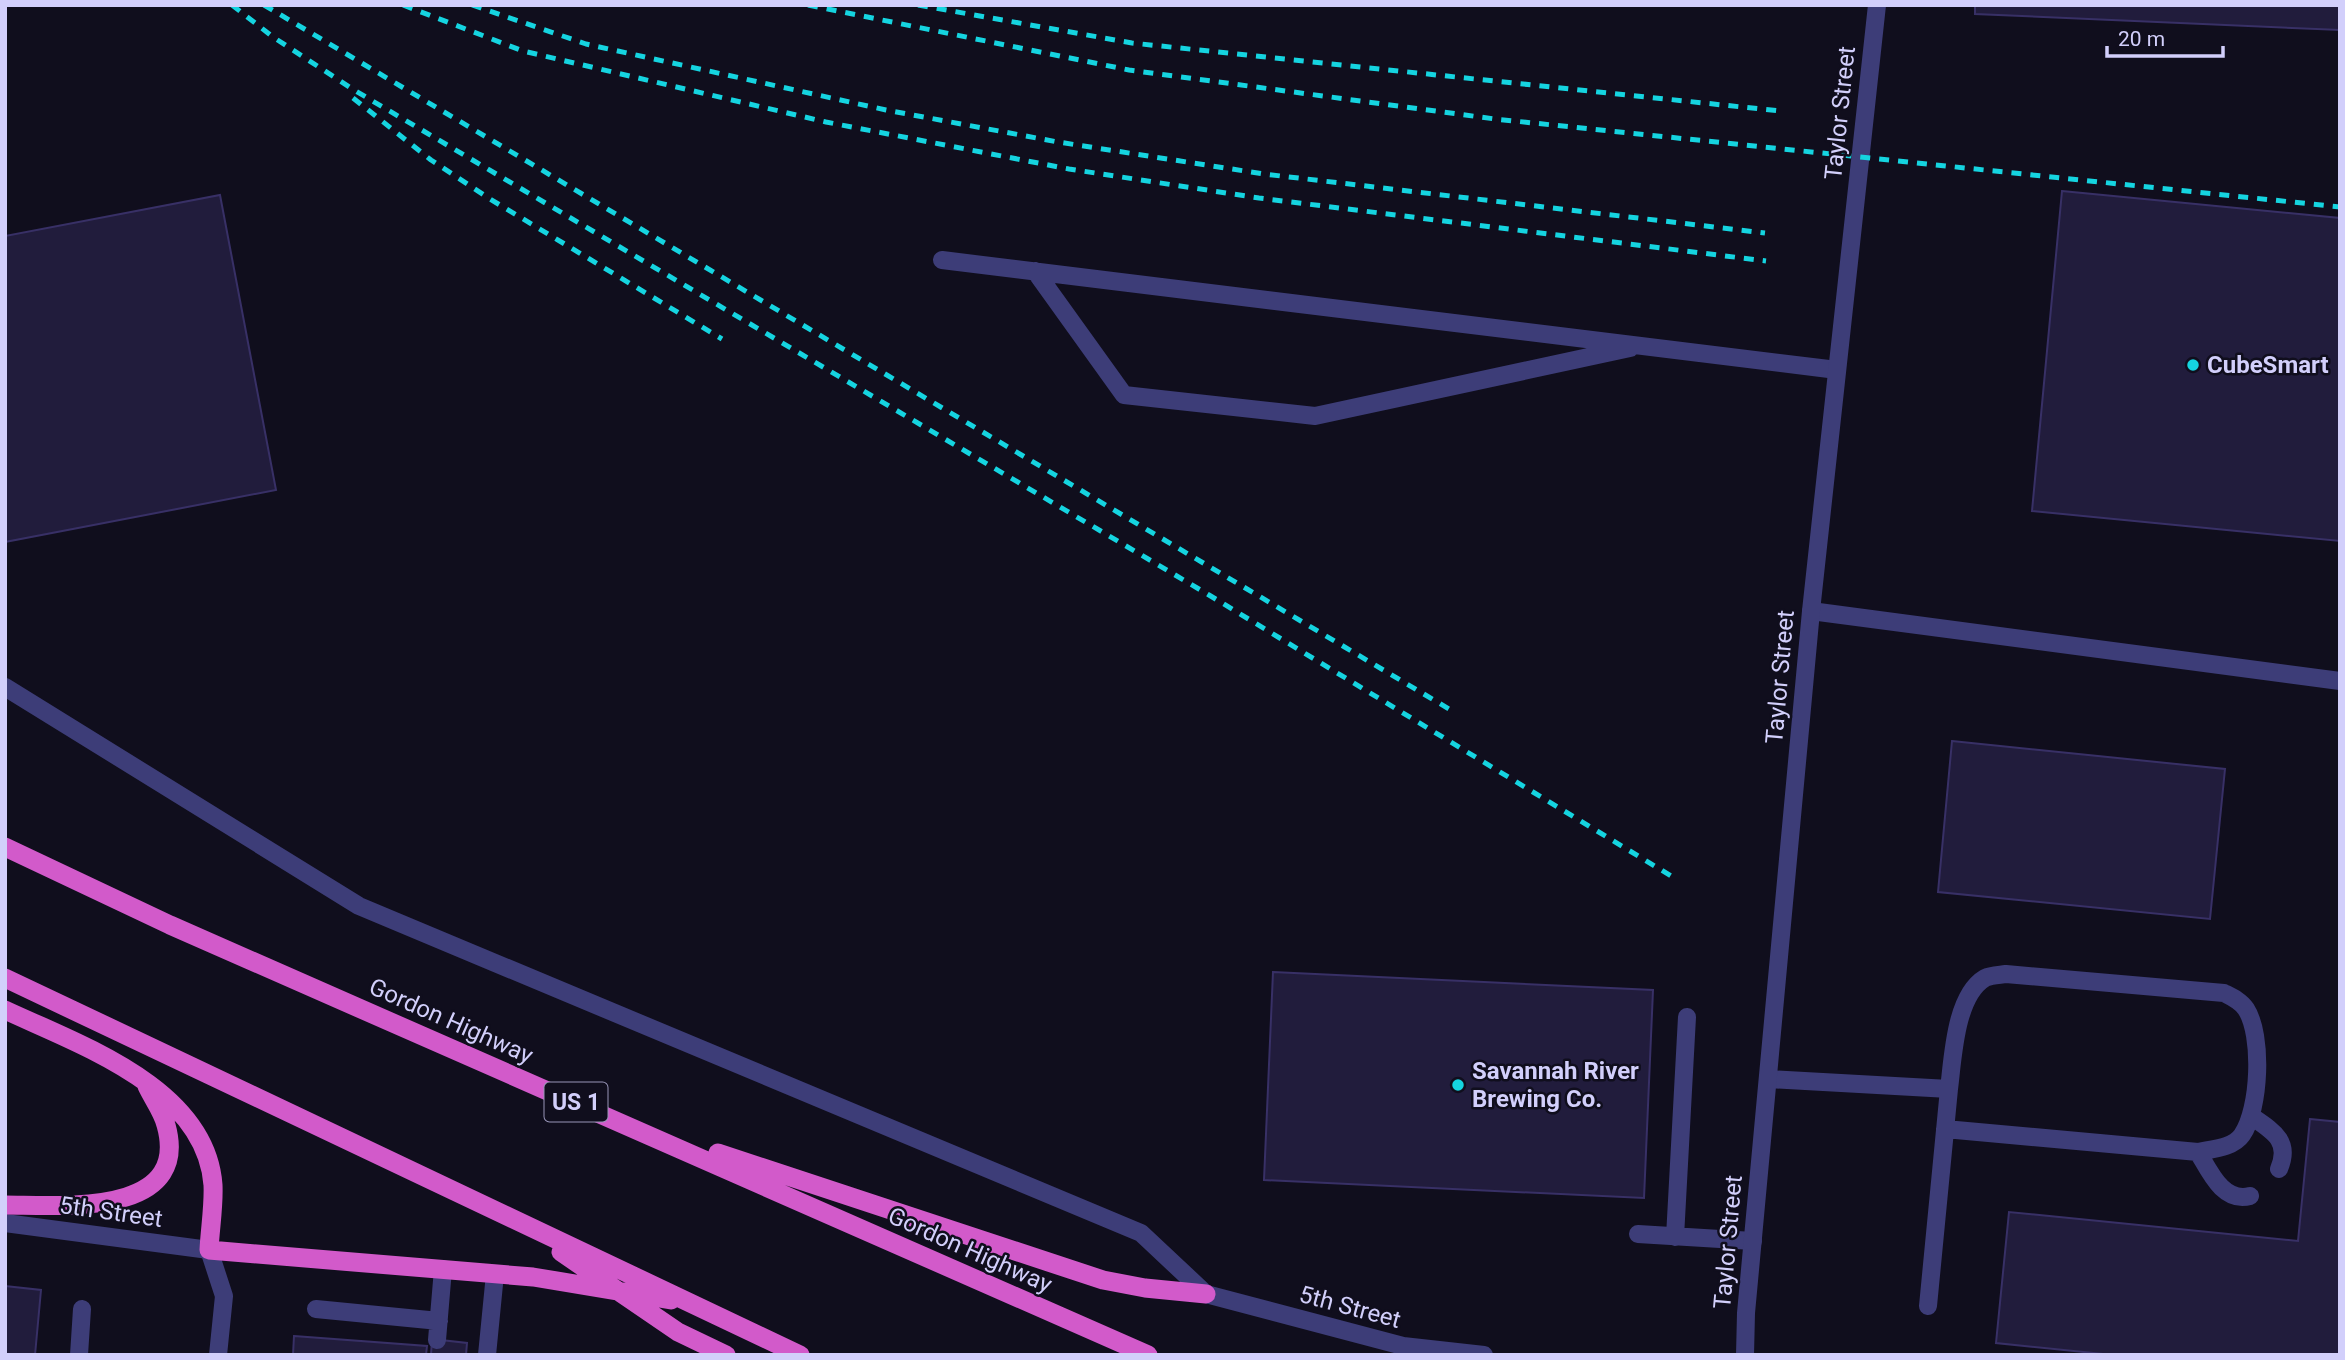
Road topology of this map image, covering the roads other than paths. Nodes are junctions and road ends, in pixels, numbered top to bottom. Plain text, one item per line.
1 (1877, 5) edge
2 (942, 260) dead end
3 (1035, 271) junction
4 (1643, 345) junction
5 (1837, 370) junction
6 (1811, 611) junction
7 (2340, 681) edge
8 (5, 687) edge
9 (5, 847) edge
10 (5, 978) edge
11 (5, 1010) edge
12 (1688, 1017) dead end
13 (144, 1079) junction
14 (1768, 1079) junction
15 (1949, 1089) junction
16 (2251, 1116) junction
17 (621, 1122) junction
18 (1945, 1129) junction
19 (2197, 1153) junction
20 (2279, 1169) dead end
21 (2250, 1196) dead end
22 (5, 1205) edge
23 (503, 1212) junction
24 (5, 1223) edge
25 (1638, 1234) dead end
26 (1675, 1237) junction
27 (1753, 1241) junction
28 (209, 1250) junction
29 (443, 1269) junction
30 (495, 1274) junction
31 (620, 1293) junction
32 (1206, 1294) junction
33 (692, 1304) junction
34 (1928, 1306) dead end
35 (82, 1309) dead end
36 (316, 1309) dead end
37 (439, 1321) junction
38 (437, 1340) dead end
39 (488, 1349) edge
40 (79, 1355) edge
41 (218, 1355) edge
42 (726, 1355) edge
43 (800, 1355) edge
44 (1148, 1355) edge
45 (1484, 1355) edge
46 (1745, 1355) edge

1 - 5 street, Taylor Street
2 - 3 street
3 - 4 street
3 - 4 street
4 - 5 street
5 - 6 street, Taylor Street
6 - 7 street
6 - 14 street, Taylor Street
8 - 32 street
9 - 17 highway, Gordon Highway / US 1
10 - 23 highway
11 - 13 highway
12 - 26 street
13 - 22 highway
13 - 28 highway
14 - 15 street
14 - 27 street, Taylor Street
15 - 16 street
15 - 18 street
16 - 19 street
16 - 20 street
17 - 32 highway
17 - 44 highway, Gordon Highway / US 1
18 - 19 street
18 - 34 street
19 - 21 street
23 - 31 highway
23 - 33 highway
24 - 28 street, 5th Street
25 - 26 street
26 - 27 street
27 - 46 street, Taylor Street
28 - 29 highway
28 - 41 street
29 - 30 highway
29 - 37 street
30 - 31 highway
30 - 39 street
31 - 33 highway
31 - 42 highway
32 - 45 street, 5th Street
33 - 43 highway
35 - 40 street
36 - 37 street
37 - 38 street

